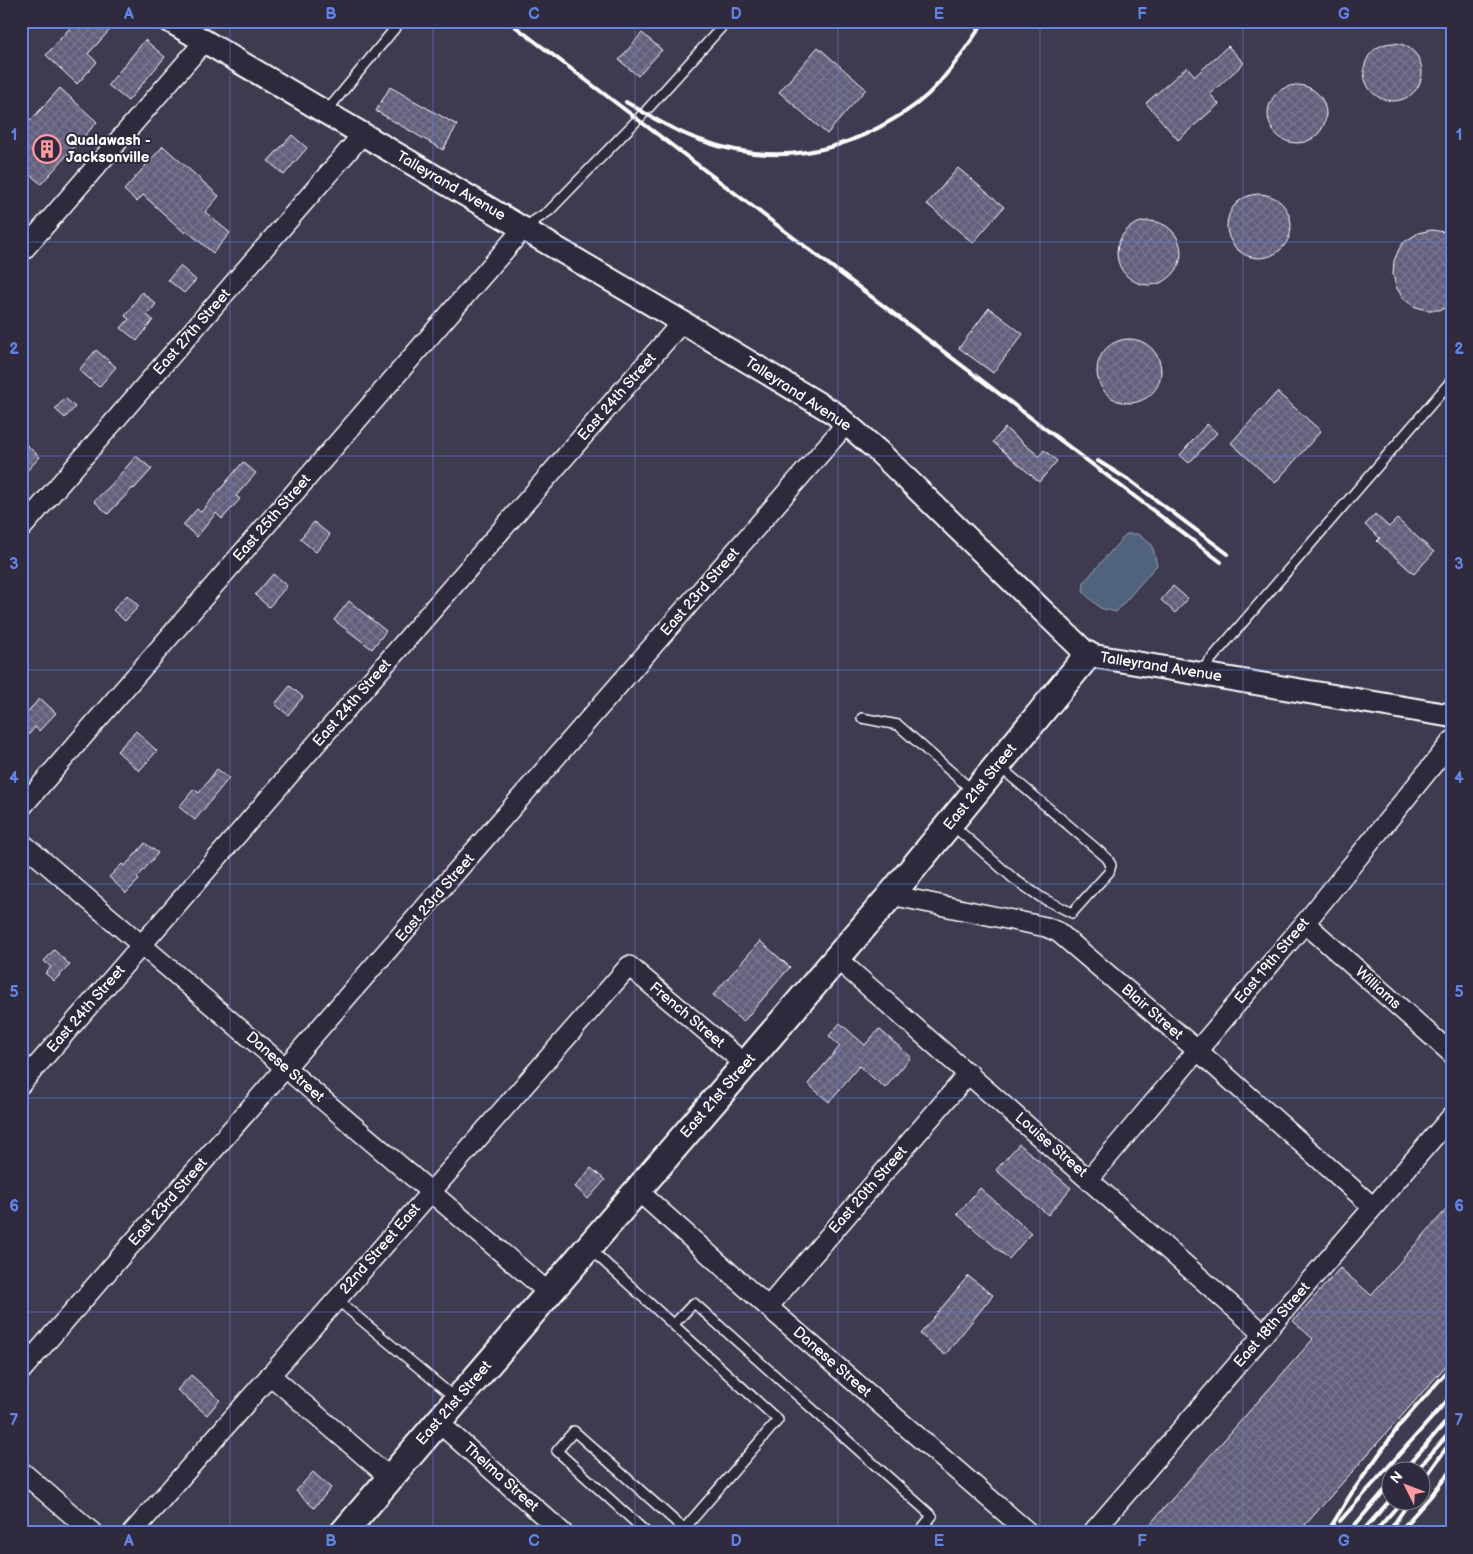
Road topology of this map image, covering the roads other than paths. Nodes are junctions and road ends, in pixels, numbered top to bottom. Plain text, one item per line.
1 (170, 21) edge
2 (402, 21) edge
3 (727, 21) edge
4 (204, 42) junction
5 (325, 114) junction
6 (362, 135) junction
7 (523, 228) junction
8 (21, 252) edge
9 (682, 322) junction
10 (1452, 380) edge
11 (847, 423) junction
12 (21, 529) edge
13 (1088, 655) junction
14 (1199, 673) junction
15 (1452, 716) edge
16 (862, 718) dead end
17 (1452, 741) edge
18 (998, 765) junction
19 (975, 793) junction
20 (21, 808) edge
21 (950, 823) junction
22 (21, 842) edge
23 (891, 895) junction
24 (1304, 923) junction
25 (142, 944) junction
26 (836, 958) junction
27 (629, 966) joint
28 (1197, 1050) junction
29 (1452, 1054) edge
30 (745, 1064) junction
31 (286, 1068) junction
32 (968, 1073) junction
33 (21, 1084) edge
34 (1452, 1116) edge
35 (1089, 1179) junction
36 (637, 1190) junction
37 (430, 1192) junction
38 (1373, 1207) junction
39 (588, 1248) junction
40 (548, 1294) junction
41 (336, 1299) junction
42 (768, 1307) junction
43 (674, 1324) junction
44 (1264, 1334) junction
45 (21, 1372) edge
46 (270, 1375) junction
47 (457, 1400) junction
48 (438, 1422) junction
49 (21, 1471) edge
50 (390, 1478) junction
51 (93, 1533) edge
52 (132, 1533) edge
53 (343, 1533) edge
54 (563, 1533) edge
55 (647, 1533) edge
56 (918, 1533) edge
57 (1029, 1533) edge
58 (1092, 1533) edge

1 - 4 street, Talleyrand Avenue
2 - 5 lane
3 - 7 lane
4 - 5 street, Talleyrand Avenue
4 - 8 street
5 - 6 street, Talleyrand Avenue
6 - 7 street, Talleyrand Avenue
6 - 12 street, East 27th Street
7 - 9 street, Talleyrand Avenue
7 - 20 street, East 25th Street
9 - 11 street, Talleyrand Avenue
9 - 25 street, East 24th Street
10 - 14 lane
11 - 13 street, Talleyrand Avenue
11 - 31 street, East 23rd Street
13 - 14 street, Talleyrand Avenue
13 - 18 main road, East 21st Street
14 - 15 street, Talleyrand Avenue
16 - 19 lane
17 - 24 street, East 19th Street
18 - 19 main road, East 21st Street
18 - 21 lane
19 - 21 main road, East 21st Street
21 - 23 main road, East 21st Street
22 - 25 street, Danese Street
23 - 26 main road, East 21st Street
23 - 28 street, Blair Street
24 - 28 street, East 19th Street
24 - 29 street, Williams
25 - 31 street, Danese Street
25 - 33 street, East 24th Street
26 - 30 main road, East 21st Street
26 - 32 street, Louise Street
27 - 30 street, French Street
27 - 37 street, 22nd Street East
28 - 35 street, East 19th Street
28 - 38 street, Blair Street
30 - 36 main road, East 21st Street
31 - 37 street, Danese Street
31 - 45 street, East 23rd Street
32 - 35 street, Louise Street
32 - 42 street, East 20th Street
34 - 38 street, East 18th Street
35 - 44 street, Louise Street
36 - 39 main road, East 21st Street
36 - 42 street, Danese Street
37 - 40 street, Danese Street
37 - 41 street, 22nd Street East
38 - 44 street, East 18th Street
39 - 40 main road, East 21st Street
39 - 43 lane
40 - 47 main road, East 21st Street
41 - 46 street, 22nd Street East
41 - 47 lane
42 - 57 street, Danese Street
43 - 55 lane
43 - 56 lane
44 - 58 street, East 18th Street
46 - 50 street
46 - 52 street, 22nd Street East
47 - 48 main road, East 21st Street
48 - 50 main road, East 21st Street
48 - 54 street, Thelma Street
49 - 51 street
50 - 53 main road, East 21st Street

